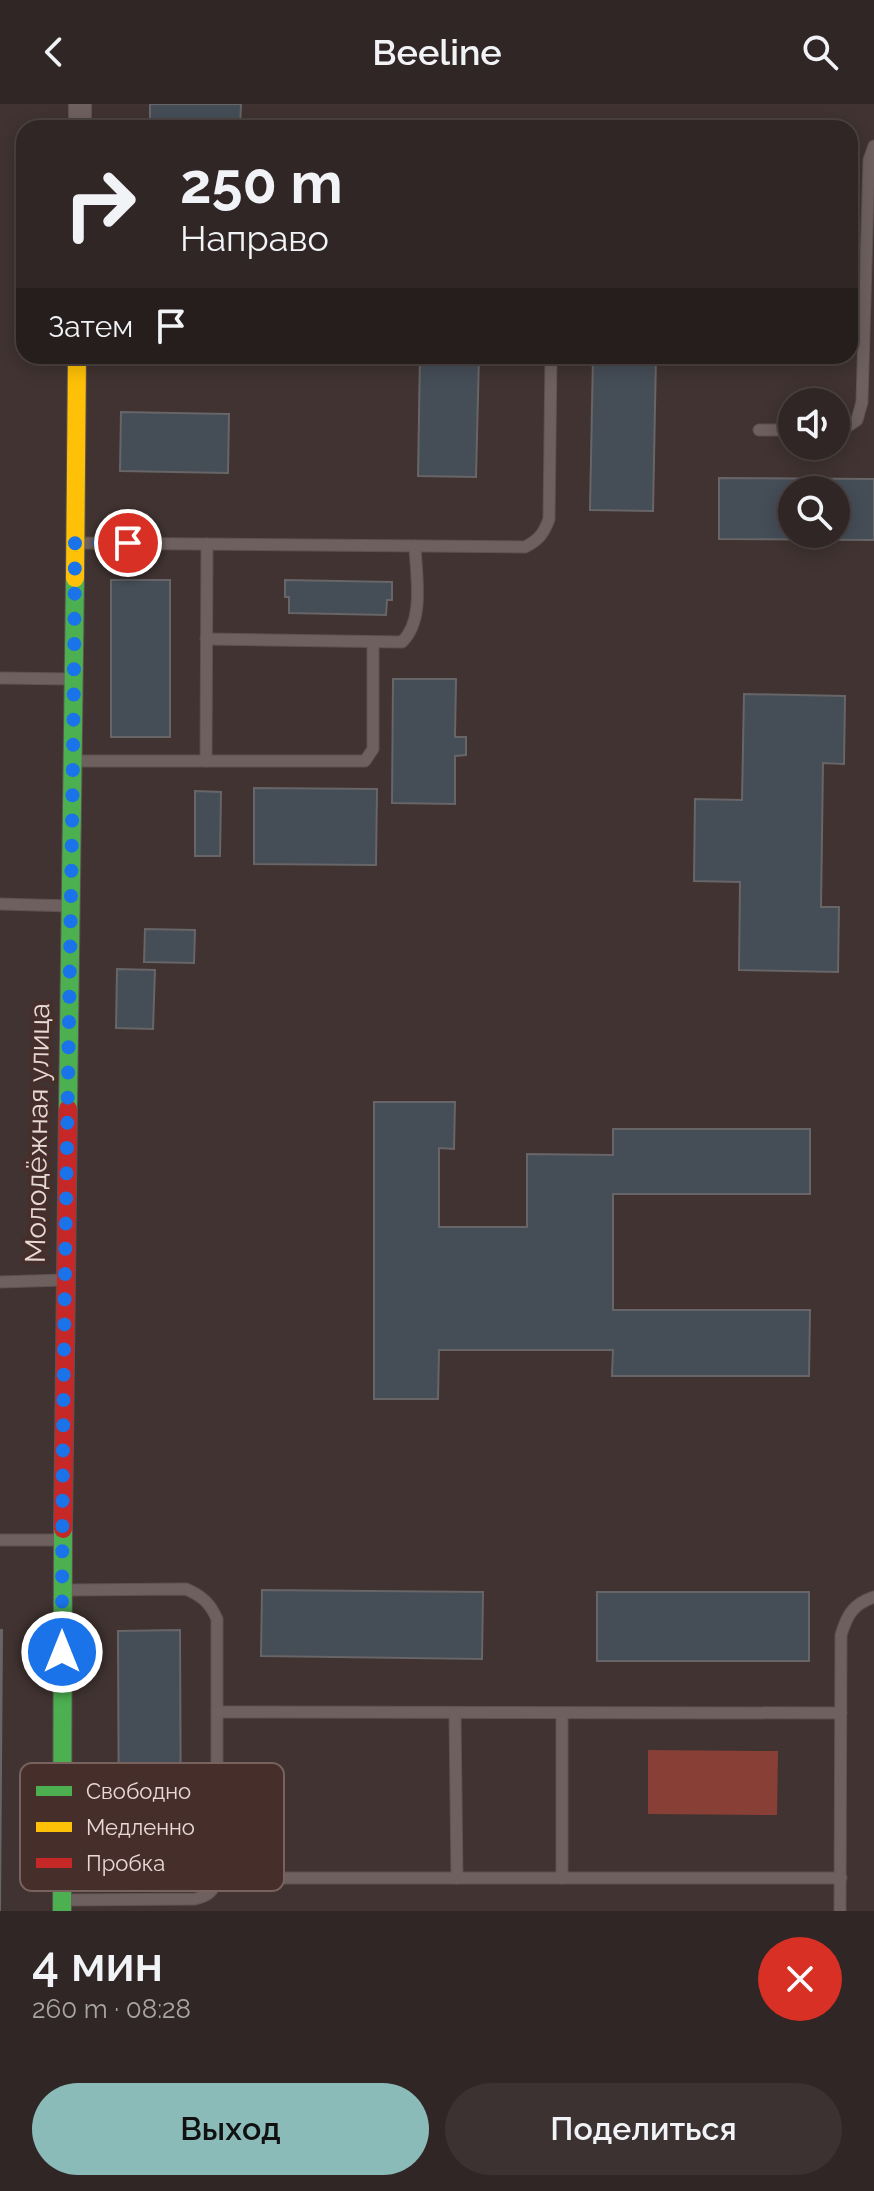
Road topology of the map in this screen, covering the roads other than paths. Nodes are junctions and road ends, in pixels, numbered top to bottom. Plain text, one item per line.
1 (874, 146) edge
2 (77, 364) edge
3 (551, 364) edge
4 (850, 425) edge
5 (759, 430) dead end
6 (778, 430) edge
7 (75, 543) junction
8 (207, 544) junction
9 (415, 546) junction
10 (206, 639) junction
11 (373, 642) junction
12 (0, 678) edge
13 (74, 679) junction
14 (73, 761) junction
15 (206, 761) junction
16 (0, 904) edge
17 (72, 906) junction
18 (64, 1280) junction
19 (0, 1282) edge
20 (0, 1540) edge
21 (61, 1540) junction
22 (61, 1590) junction
23 (874, 1597) edge
24 (217, 1712) junction
25 (841, 1713) junction
26 (455, 1714) junction
27 (562, 1714) junction
28 (62, 1763) edge
29 (217, 1763) edge
30 (284, 1878) edge
31 (457, 1878) junction
32 (562, 1878) junction
33 (841, 1878) junction
34 (212, 1891) edge
35 (62, 1906) edge
36 (840, 1911) edge

1 - 4 lane
2 - 7 street, Молодёжная улица
3 - 9 lane
5 - 6 lane
7 - 8 lane
7 - 13 street, Молодёжная улица
8 - 9 lane
8 - 10 lane
9 - 11 lane
10 - 11 lane
10 - 15 lane
11 - 15 lane
12 - 13 lane
13 - 14 street, Молодёжная улица
14 - 15 lane
14 - 17 street, Молодёжная улица
16 - 17 lane
17 - 18 street, Молодёжная улица
18 - 19 lane
18 - 21 street, Молодёжная улица
20 - 21 lane
21 - 22 street, Молодёжная улица
22 - 24 lane
22 - 28 street, Молодёжная улица
23 - 25 lane
24 - 26 lane
24 - 29 lane
25 - 27 lane
25 - 33 lane
26 - 27 lane
26 - 31 lane
27 - 32 lane
30 - 31 lane
31 - 32 lane
32 - 33 lane
33 - 36 lane
34 - 35 lane

